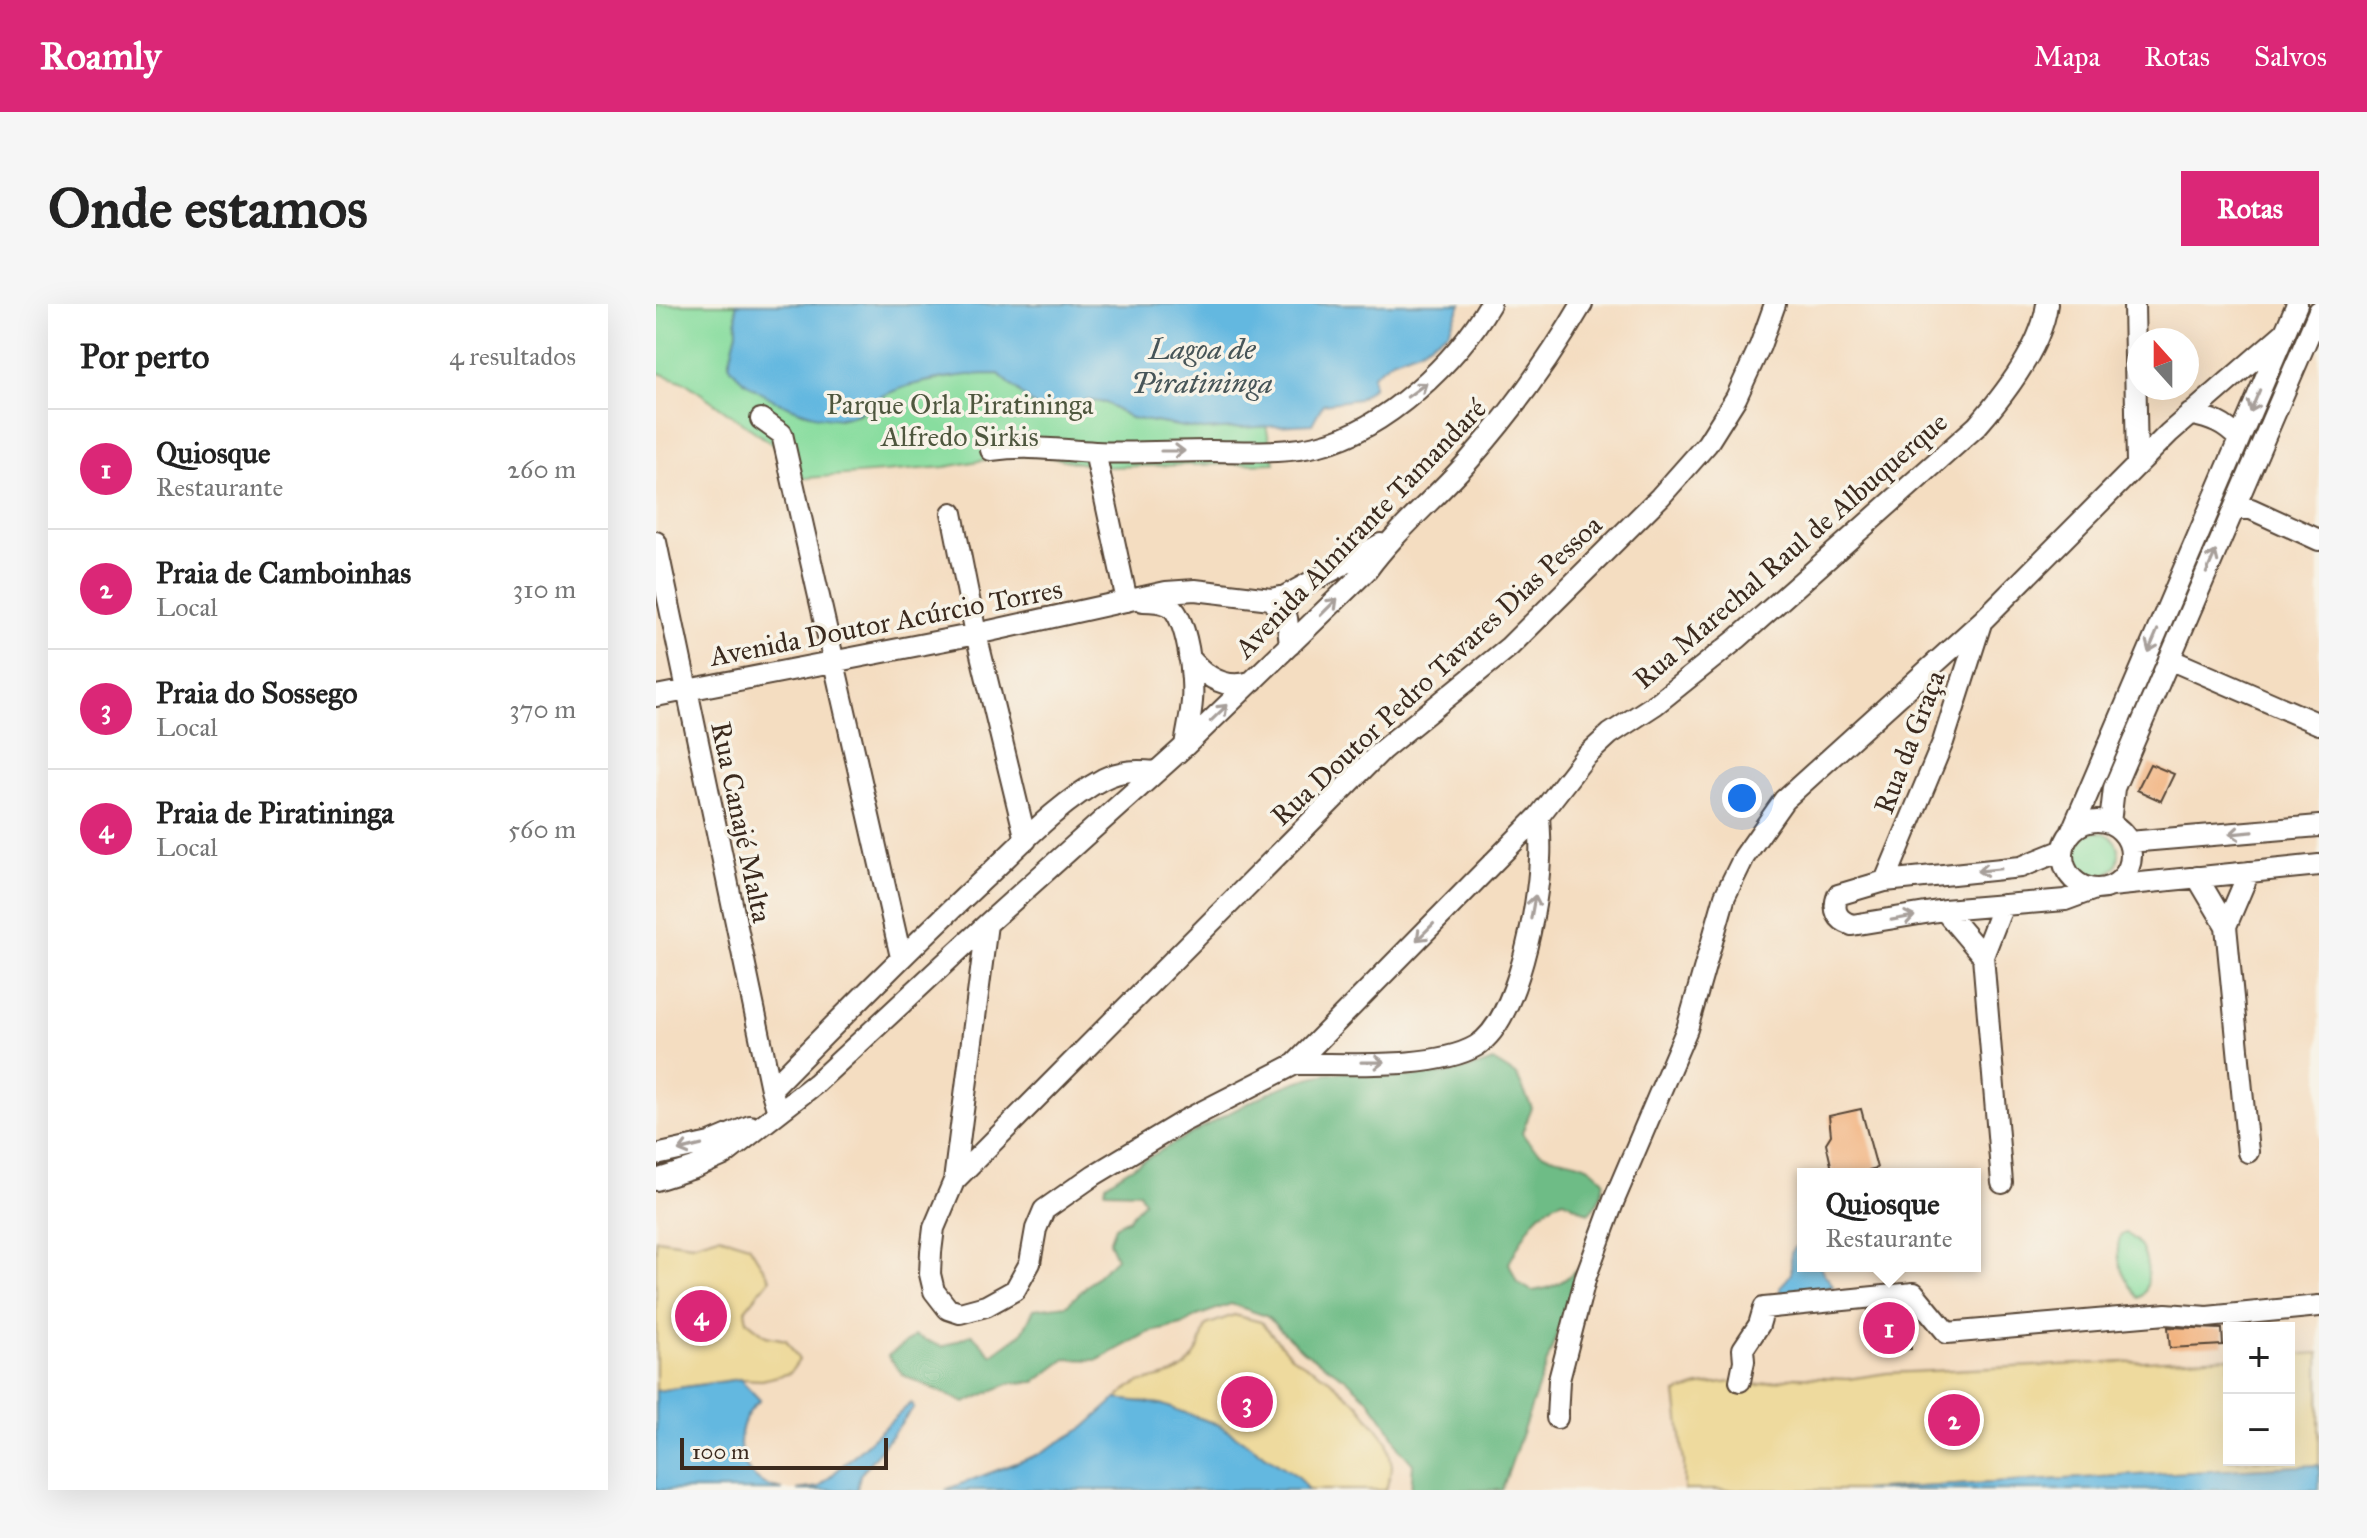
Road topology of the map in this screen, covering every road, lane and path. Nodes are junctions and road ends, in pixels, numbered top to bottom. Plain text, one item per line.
1 (1490, 304) edge
2 (1582, 304) edge
3 (1775, 304) edge
4 (2047, 304) edge
5 (2134, 304) edge
6 (2297, 304) edge
7 (2316, 326) edge
8 (2284, 333) junction
9 (2190, 414) junction
10 (761, 419) dead end
11 (2239, 439) junction
12 (991, 450) dead end
13 (1095, 452) junction
14 (2137, 464) junction
15 (2242, 504) junction
16 (952, 513) dead end
17 (1391, 537) junction
18 (2319, 540) edge
19 (656, 542) edge
20 (1219, 593) junction
21 (1271, 599) junction
22 (1127, 601) junction
23 (1982, 621) junction
24 (1183, 629) junction
25 (976, 634) junction
26 (1290, 645) junction
27 (1189, 657) junction
28 (2169, 659) junction
29 (834, 663) junction
30 (1253, 681) junction
31 (686, 690) junction
32 (656, 696) edge
33 (2319, 724) edge
34 (1185, 746) junction
35 (1156, 772) junction
36 (1539, 816) junction
37 (2110, 823) junction
38 (2319, 826) edge
39 (1026, 840) junction
40 (2067, 841) junction
41 (2129, 842) junction
42 (2319, 865) edge
43 (2249, 872) junction
44 (2197, 877) junction
45 (1885, 881) junction
46 (2103, 887) junction
47 (2003, 905) junction
48 (1944, 910) junction
49 (987, 924) junction
50 (2226, 926) junction
51 (1983, 956) junction
52 (901, 957) junction
53 (1295, 1064) junction
54 (771, 1089) junction
55 (777, 1114) junction
56 (2248, 1152) dead end
57 (656, 1155) edge
58 (656, 1180) edge
59 (954, 1181) junction
60 (2002, 1183) dead end
61 (2319, 1306) edge
62 (1740, 1381) dead end
63 (1557, 1418) dead end

13 -> 1 street
2 - 17 street, Avenida Almirante Tamandaré
3 - 59 street, Rua Doutor Pedro Tavares Dias Pessoa
4 - 36 street, Rua Marechal Raul de Albuquerque
5 - 14 street
6 - 8 street
7 - 15 street
8 - 9 street
8 -> 11 street
9 - 11 street
9 - 14 street
10 - 29 street
11 -> 40 street
12 - 13 street
13 - 22 street
14 - 23 street
15 - 18 street
28 -> 15 street
16 - 25 street
17 - 21 street, Avenida Doutor Acúrcio Torres
26 -> 17 street, Avenida Almirante Tamandaré
19 - 31 street, Rua Canajé Malta
20 - 21 street, Avenida Doutor Acúrcio Torres
20 - 22 street, Avenida Doutor Acúrcio Torres
20 - 24 street
21 - 26 street
22 - 24 street, Avenida Doutor Acúrcio Torres
22 - 25 street, Avenida Doutor Acúrcio Torres
23 - 45 street, Rua da Graça
23 - 63 street
24 - 27 street
25 - 29 street, Avenida Doutor Acúrcio Torres
25 - 39 street
26 - 30 street, Avenida Almirante Tamandaré
27 - 30 street
27 - 34 street
28 - 33 street
28 - 37 street
29 - 31 street, Avenida Doutor Acúrcio Torres
29 - 52 street
34 -> 30 street, Avenida Almirante Tamandaré
31 - 32 street, Avenida Doutor Acúrcio Torres
31 - 54 street, Rua Canajé Malta
34 - 35 street, Avenida Almirante Tamandaré
35 - 39 street
35 - 49 street, Avenida Almirante Tamandaré
36 -> 53 street, Rua Marechal Raul de Albuquerque
53 -> 36 street, Rua Marechal Raul de Albuquerque
37 - 40 street
37 - 41 street
38 -> 41 street
39 - 52 street
40 -> 45 street
40 - 46 street
41 - 46 street
42 - 43 street
43 - 44 street
43 - 50 street
44 - 46 street
44 - 50 street
45 -> 48 street
46 - 47 street
47 - 48 street
47 - 51 street
48 - 51 street
49 - 55 street, Avenida Almirante Tamandaré
49 - 59 street, Rua Marechal Raul de Albuquerque
50 - 56 street
51 - 60 street
52 - 54 street
53 - 59 street, Rua Marechal Raul de Albuquerque
54 - 55 street, Rua Canajé Malta
55 -> 57 street, Avenida Almirante Tamandaré
55 - 58 street, Avenida Almirante Tamandaré
61 - 62 street

